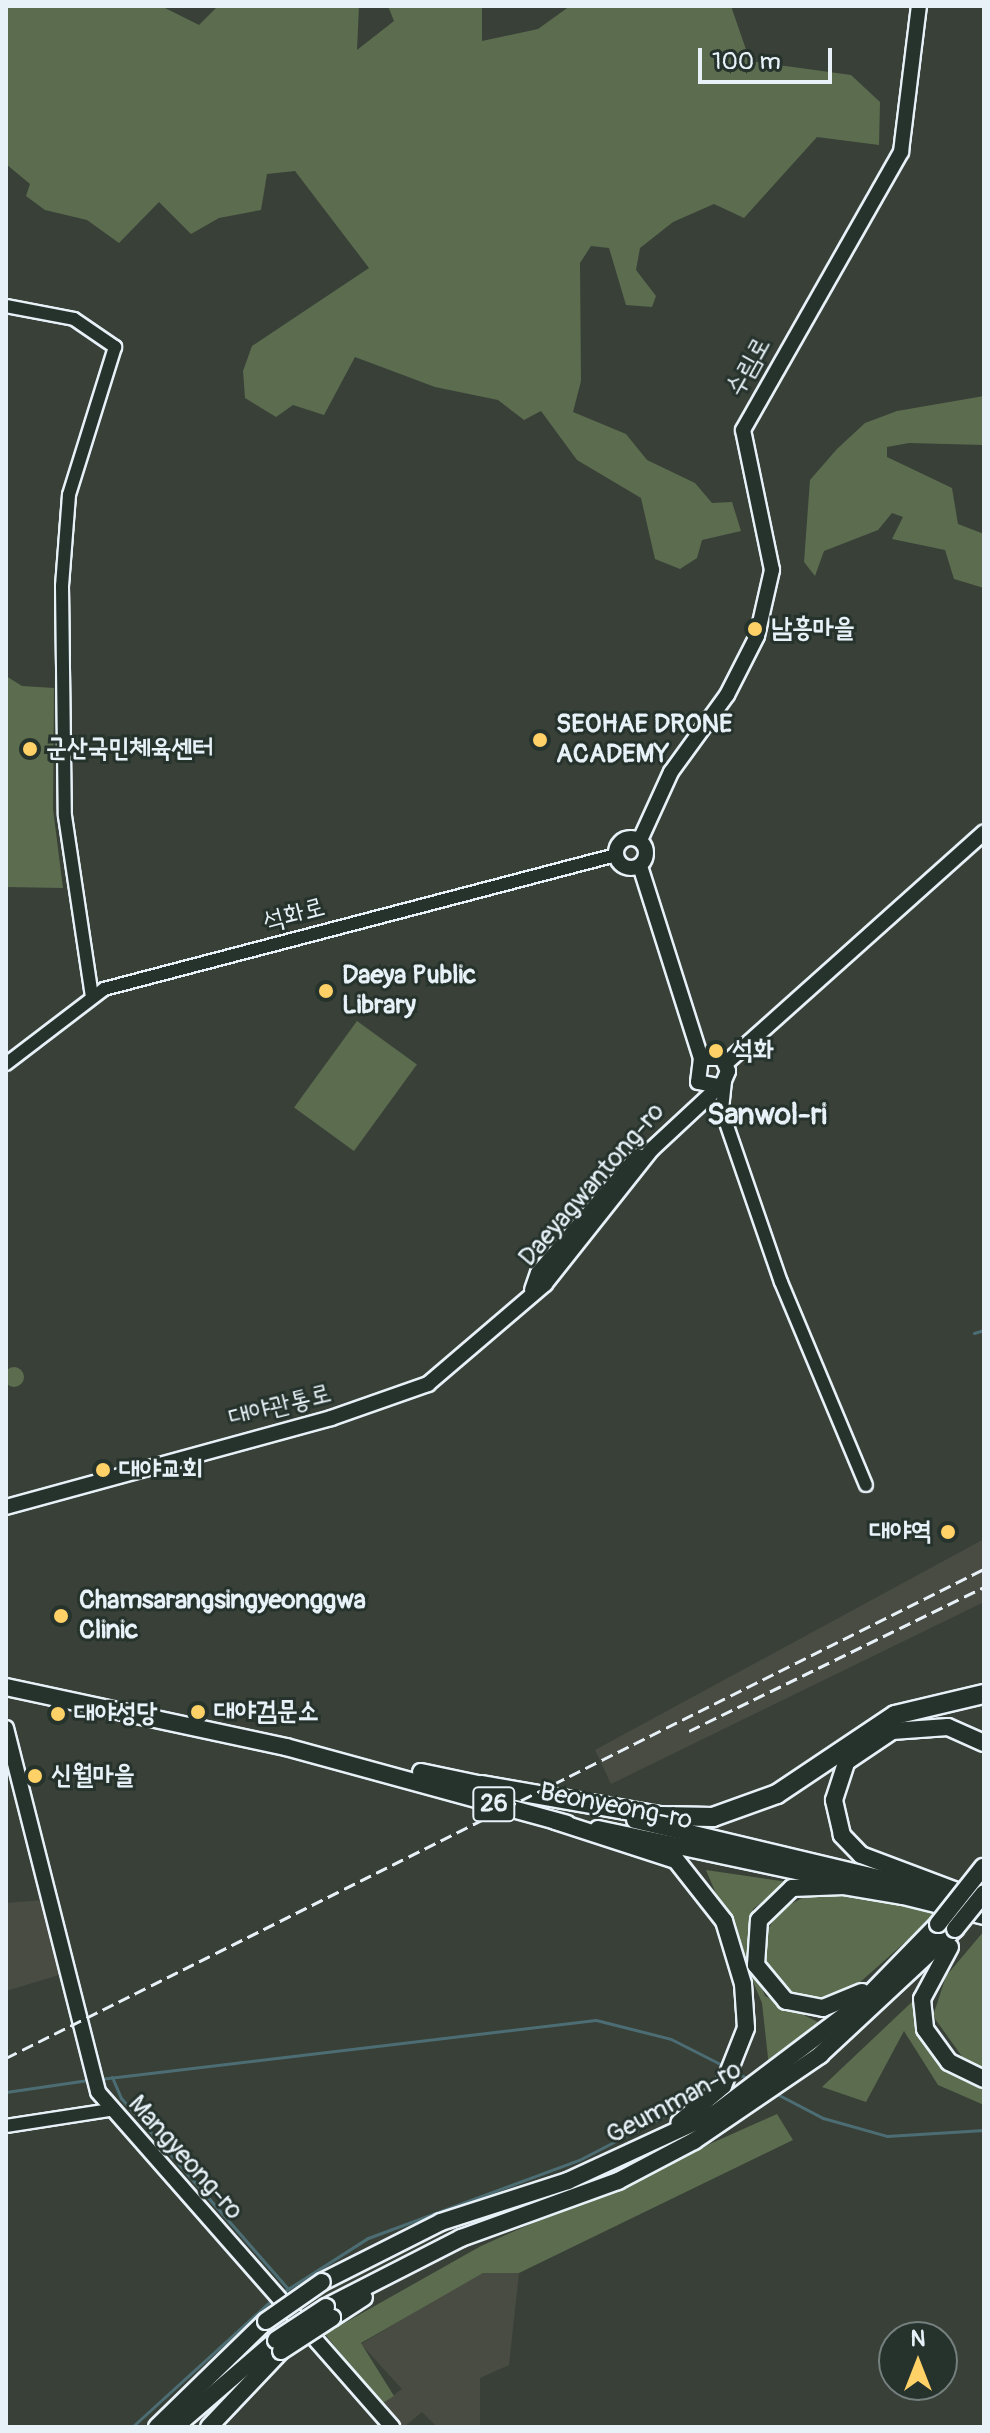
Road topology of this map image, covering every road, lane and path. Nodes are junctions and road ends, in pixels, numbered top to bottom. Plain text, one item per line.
1 (919, 6) edge
2 (6, 306) edge
3 (984, 832) edge
4 (640, 840) junction
5 (616, 855) junction
6 (640, 866) junction
7 (92, 996) junction
8 (701, 1058) junction
9 (726, 1063) junction
10 (6, 1064) edge
11 (695, 1077) junction
12 (719, 1086) junction
13 (532, 1290) junction
14 (864, 1486) dead end
15 (6, 1507) edge
16 (6, 1685) edge
17 (984, 1694) edge
18 (6, 1728) edge
19 (984, 1743) edge
20 (482, 1785) junction
21 (555, 1821) junction
22 (984, 1866) edge
23 (984, 1893) edge
24 (903, 1896) junction
25 (984, 1904) edge
26 (984, 1916) edge
27 (951, 1929) junction
28 (984, 2079) edge
29 (109, 2110) junction
30 (718, 2117) junction
31 (6, 2126) edge
32 (278, 2345) junction
33 (251, 2377) junction
34 (186, 2396) junction
35 (145, 2427) edge
36 (157, 2427) edge
37 (175, 2427) edge
38 (209, 2427) edge
39 (216, 2427) edge
40 (392, 2427) edge

1 - 4 main road, 수림로
2 - 7 street
3 - 9 main road
4 - 5 main road
4 - 6 main road, 수림로
5 - 6 main road
5 - 7 street, 석화로
6 - 8 main road, 수림로
7 - 10 street, 석화로
8 - 9 main road
8 - 11 main road
9 - 12 main road
11 - 12 main road
11 - 13 main road, Daeyagwantong-ro
12 - 13 main road, Daeyagwantong-ro
12 - 14 street
13 - 15 main road, 대야관통로
16 - 20 main road, Beonyeong-ro / 26
16 - 21 main road, Beonyeong-ro / 26
17 - 20 highway
18 - 29 main road, Mangyeong-ro
19 - 25 main road
20 - 25 main road, Beonyeong-ro / 26
21 - 24 main road, Beonyeong-ro / 26
21 - 30 main road
22 - 27 main road, bridge
23 - 27 main road, bridge
24 - 26 main road, Beonyeong-ro / 26
24 - 27 main road
25 - 27 main road
27 - 28 main road
27 - 30 main road, Geumman-ro
29 - 31 street
29 - 40 main road, Mangyeong-ro
30 - 32 main road, Geumman-ro, bridge
30 - 34 main road, Geumman-ro, bridge
32 - 33 main road
32 - 37 main road
33 - 38 main road
33 - 39 main road
34 - 35 main road
34 - 36 main road

